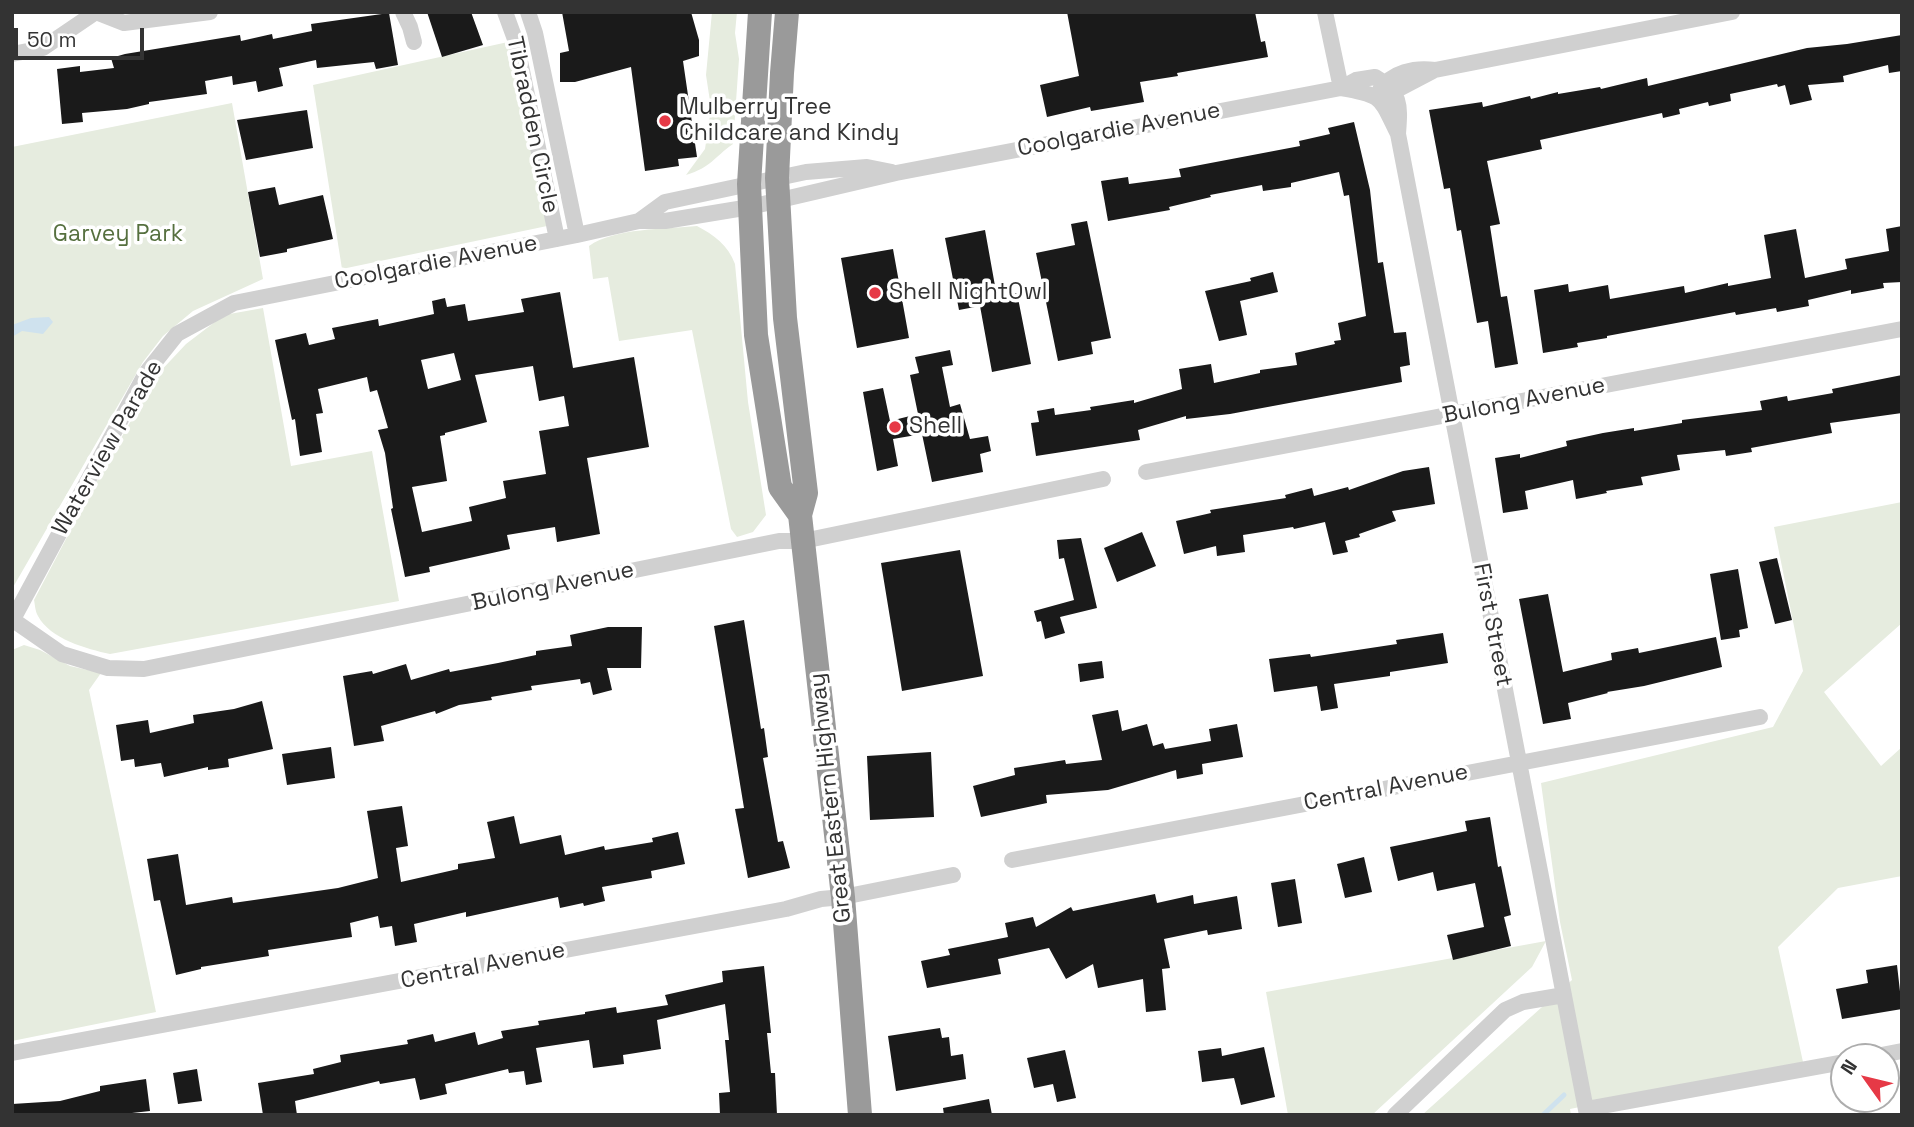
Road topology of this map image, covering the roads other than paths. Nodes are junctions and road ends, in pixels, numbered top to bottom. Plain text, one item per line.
1 (96, 12) edge
2 (210, 12) edge
3 (403, 12) edge
4 (505, 12) edge
5 (528, 12) edge
6 (760, 12) edge
7 (787, 12) edge
8 (1325, 12) edge
9 (1732, 12) edge
10 (414, 42) dead end
11 (12, 54) edge
12 (1341, 88) junction
13 (1385, 92) junction
14 (778, 189) junction
15 (749, 195) junction
16 (639, 221) junction
17 (577, 235) junction
18 (557, 239) junction
19 (234, 303) joint
20 (1902, 329) edge
21 (1451, 414) junction
22 (1146, 472) dead end
23 (1103, 479) dead end
24 (800, 515) junction
25 (803, 541) junction
26 (13, 621) edge
27 (1760, 717) dead end
28 (1519, 762) junction
29 (1012, 860) dead end
30 (953, 875) dead end
31 (843, 897) junction
32 (1564, 995) junction
33 (12, 1053) edge
34 (1830, 1065) edge
35 (1586, 1112) edge
36 (858, 1115) edge
37 (1395, 1115) edge

1 - 2 street
1 - 11 street
3 - 10 street
4 - 18 street, Tibradden Circle
5 - 17 street, Tibradden Circle
6 - 15 highway, Great Eastern Highway
7 - 14 highway, Great Eastern Highway
8 - 12 street
9 - 13 street, Coolgardie Avenue
12 - 13 street, Coolgardie Avenue
12 - 14 street, Coolgardie Avenue
13 - 21 street, First Street
14 - 15 street, Coolgardie Avenue
14 - 15 street, Coolgardie Avenue
14 - 24 highway, Great Eastern Highway
15 - 16 street, Coolgardie Avenue
15 - 16 street, Coolgardie Avenue
15 - 24 highway, Great Eastern Highway
16 - 17 street, Coolgardie Avenue
17 - 18 street, Coolgardie Avenue
18 - 19 street, Coolgardie Avenue
19 - 26 street, Waterview Parade
20 - 21 street, Bulong Avenue
21 - 22 street, Bulong Avenue
21 - 28 street, First Street
23 - 25 street, Bulong Avenue
24 - 25 highway, Great Eastern Highway
25 - 26 street, Bulong Avenue
25 - 31 highway, Great Eastern Highway
27 - 28 street, Central Avenue
28 - 29 street, Central Avenue
28 - 32 street, First Street
30 - 31 street, Central Avenue
31 - 33 street, Central Avenue
31 - 36 highway, Great Eastern Highway
32 - 35 street, First Street
32 - 37 street
34 - 35 street

